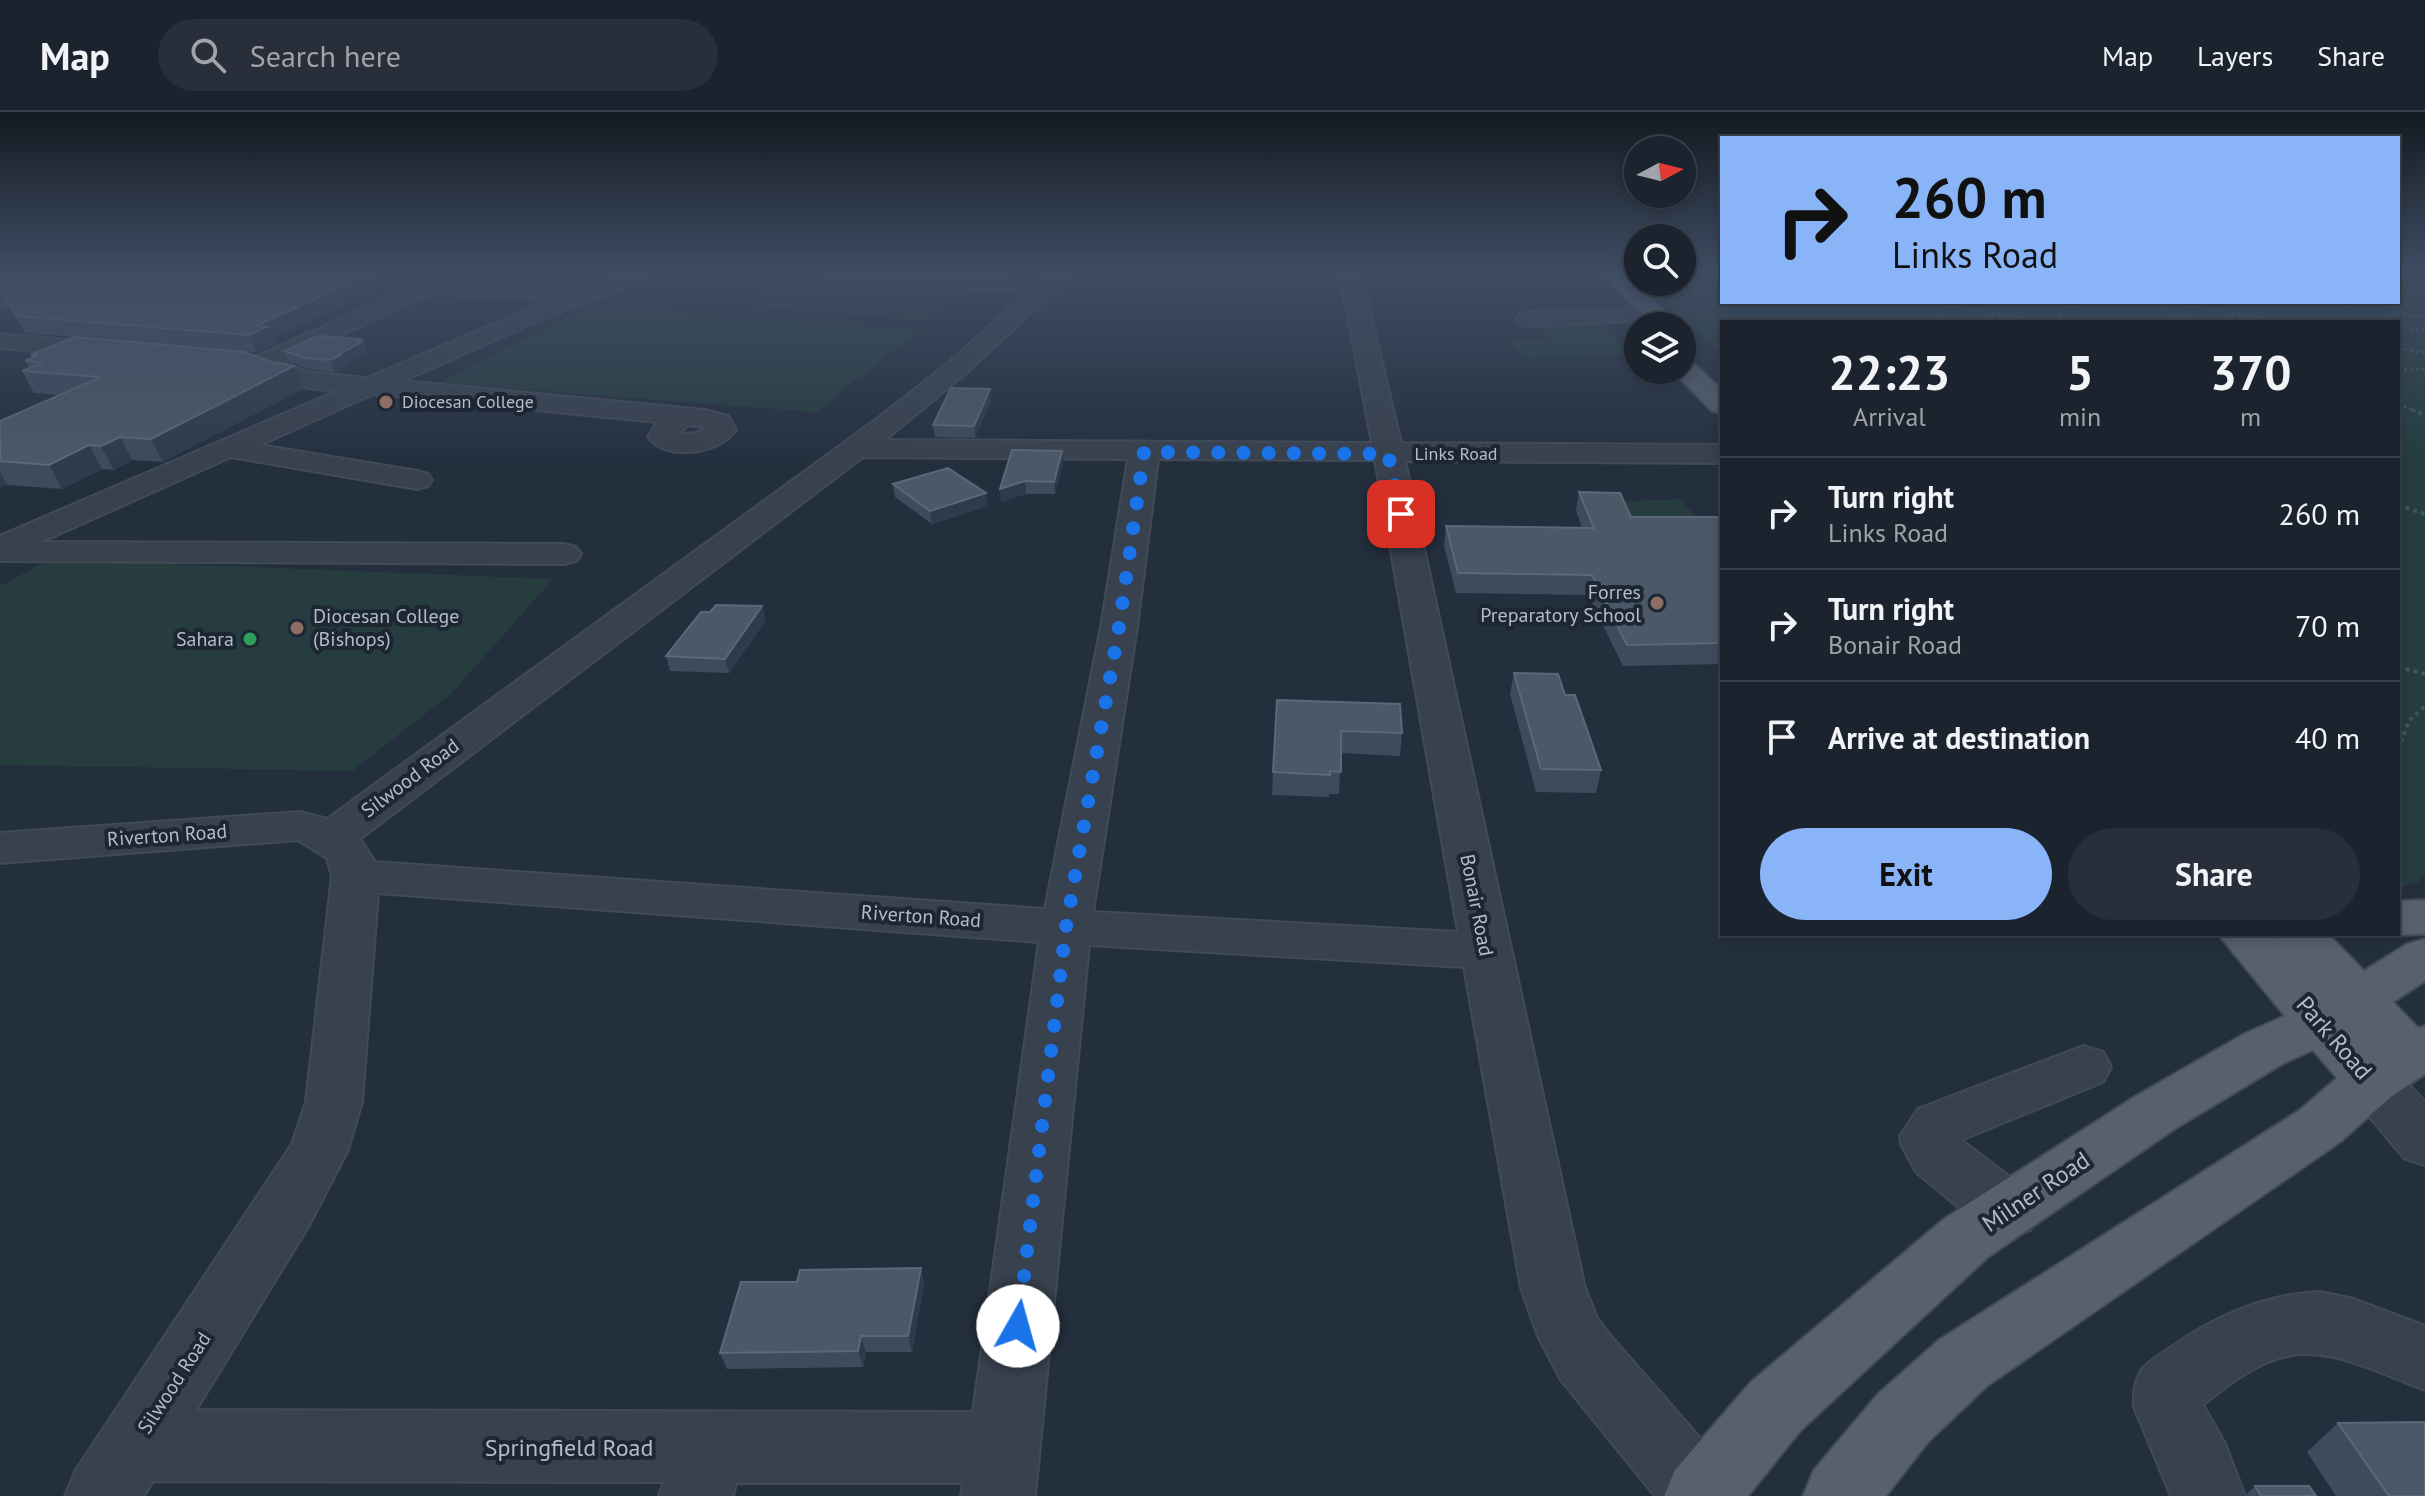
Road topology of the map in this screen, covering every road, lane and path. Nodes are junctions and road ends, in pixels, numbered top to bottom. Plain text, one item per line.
1 (322, 335) edge
2 (489, 335) edge
3 (994, 335) edge
4 (1363, 335) edge
5 (2, 341) dead end
6 (64, 346) junction
7 (2400, 348) edge
8 (1696, 351) edge
9 (143, 353) edge
10 (2425, 353) edge
11 (212, 359) edge
12 (260, 363) junction
13 (13, 368) dead end
14 (2425, 369) edge
15 (2400, 370) edge
16 (1720, 373) edge
17 (1696, 380) edge
18 (373, 384) junction
19 (1720, 403) edge
20 (2400, 405) edge
21 (2425, 415) edge
22 (681, 417) dead end
23 (267, 431) junction
24 (304, 436) dead end
25 (227, 448) junction
26 (854, 448) junction
27 (1144, 452) junction
28 (1388, 454) junction
29 (1720, 454) edge
30 (417, 480) dead end
31 (2400, 506) edge
32 (2425, 514) edge
33 (0, 550) edge
34 (564, 554) dead end
35 (2400, 668) edge
36 (2425, 674) edge
37 (2425, 706) edge
38 (2400, 745) edge
39 (0, 848) edge
40 (345, 856) junction
41 (2425, 917) edge
42 (2400, 918) edge
43 (1066, 927) junction
44 (2246, 936) edge
45 (2300, 936) edge
46 (1486, 951) junction
47 (2425, 957) edge
48 (2340, 1011) junction
49 (2408, 1064) edge
50 (2083, 1067) dead end
51 (2425, 1141) edge
52 (2008, 1211) junction
53 (2425, 1358) edge
54 (118, 1471) edge
55 (703, 1472) edge
56 (1001, 1472) edge
57 (1702, 1496) edge
58 (1840, 1496) edge
59 (2208, 1496) edge

1 - 12 street
2 - 18 street
3 - 26 street, Silwood Road
4 - 28 street, Bonair Road
5 - 6 street
6 - 9 street
6 - 13 street
7 - 10 path
8 - 16 main road
11 - 12 street
12 - 18 street
14 - 15 path
17 - 19 main road
18 - 22 street
18 - 23 street
20 - 21 path
23 - 24 street
23 - 25 street
25 - 30 street
25 - 33 street
26 - 27 street, Links Road
26 - 40 street, Silwood Road
27 - 28 street, Links Road
27 - 43 street
28 - 29 street, Links Road
28 - 46 street, Bonair Road
31 - 32 path
33 - 34 street
35 - 36 path
37 - 38 path
39 - 40 street, Riverton Road
40 - 43 street, Riverton Road
40 - 54 street, Silwood Road
41 - 42 main road
43 - 46 street, Riverton Road
43 - 56 street
44 - 48 main road, Park Road
45 - 48 main road, Park Road
46 - 57 street, Bonair Road
47 - 48 main road, Milner Road
48 - 49 main road, Park Road
48 - 52 main road, Milner Road
49 - 51 street, Park Road
49 - 58 main road
50 - 52 street
52 - 57 main road, Milner Road
53 - 59 street
54 - 55 street, Springfield Road
55 - 56 street, Springfield Road

